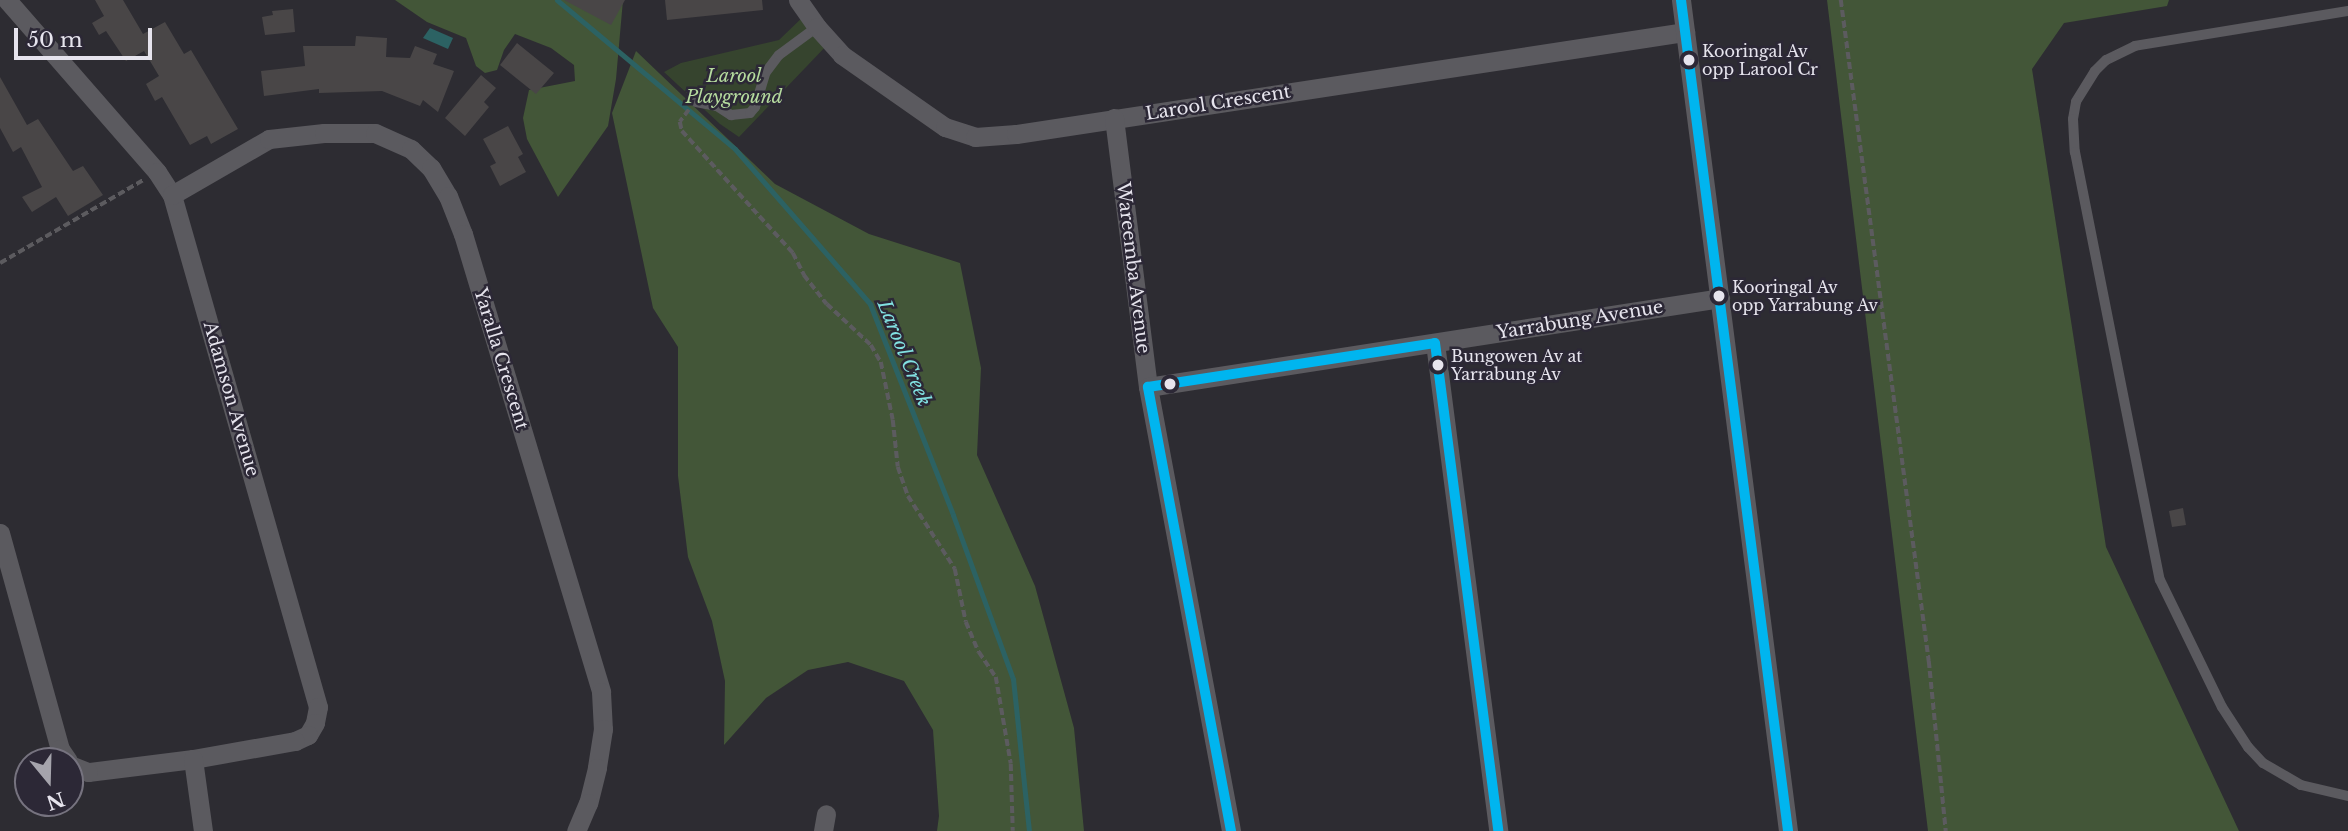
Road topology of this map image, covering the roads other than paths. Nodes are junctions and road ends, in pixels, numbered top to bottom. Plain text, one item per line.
1 (7, 0) edge
2 (798, 0) edge
3 (1681, 0) edge
4 (2348, 11) edge
5 (817, 27) junction
6 (1685, 32) junction
7 (696, 102) dead end
8 (1114, 118) junction
9 (172, 195) junction
10 (1720, 298) junction
11 (1435, 343) junction
12 (1148, 387) junction
13 (0, 533) edge
14 (60, 747) edge
15 (193, 759) junction
16 (84, 770) edge
17 (2348, 796) edge
18 (203, 831) edge
19 (576, 831) edge
20 (1231, 831) edge
21 (1498, 831) edge
22 (1788, 831) edge

1 - 9 street, Adamson Avenue
2 - 5 street, Larool Crescent
3 - 6 street
4 - 17 lane
5 - 7 lane
5 - 8 street, Larool Crescent
6 - 8 street, Larool Crescent
6 - 10 street
8 - 12 street, Wareemba Avenue
9 - 15 street, Adamson Avenue
9 - 19 street, Yaralla Crescent
10 - 11 street, Yarrabung Avenue
10 - 22 street
11 - 12 street, Yarrabung Avenue
11 - 21 street
12 - 20 street, Wareemba Avenue
13 - 14 street
15 - 16 street, Adamson Avenue
15 - 18 street

